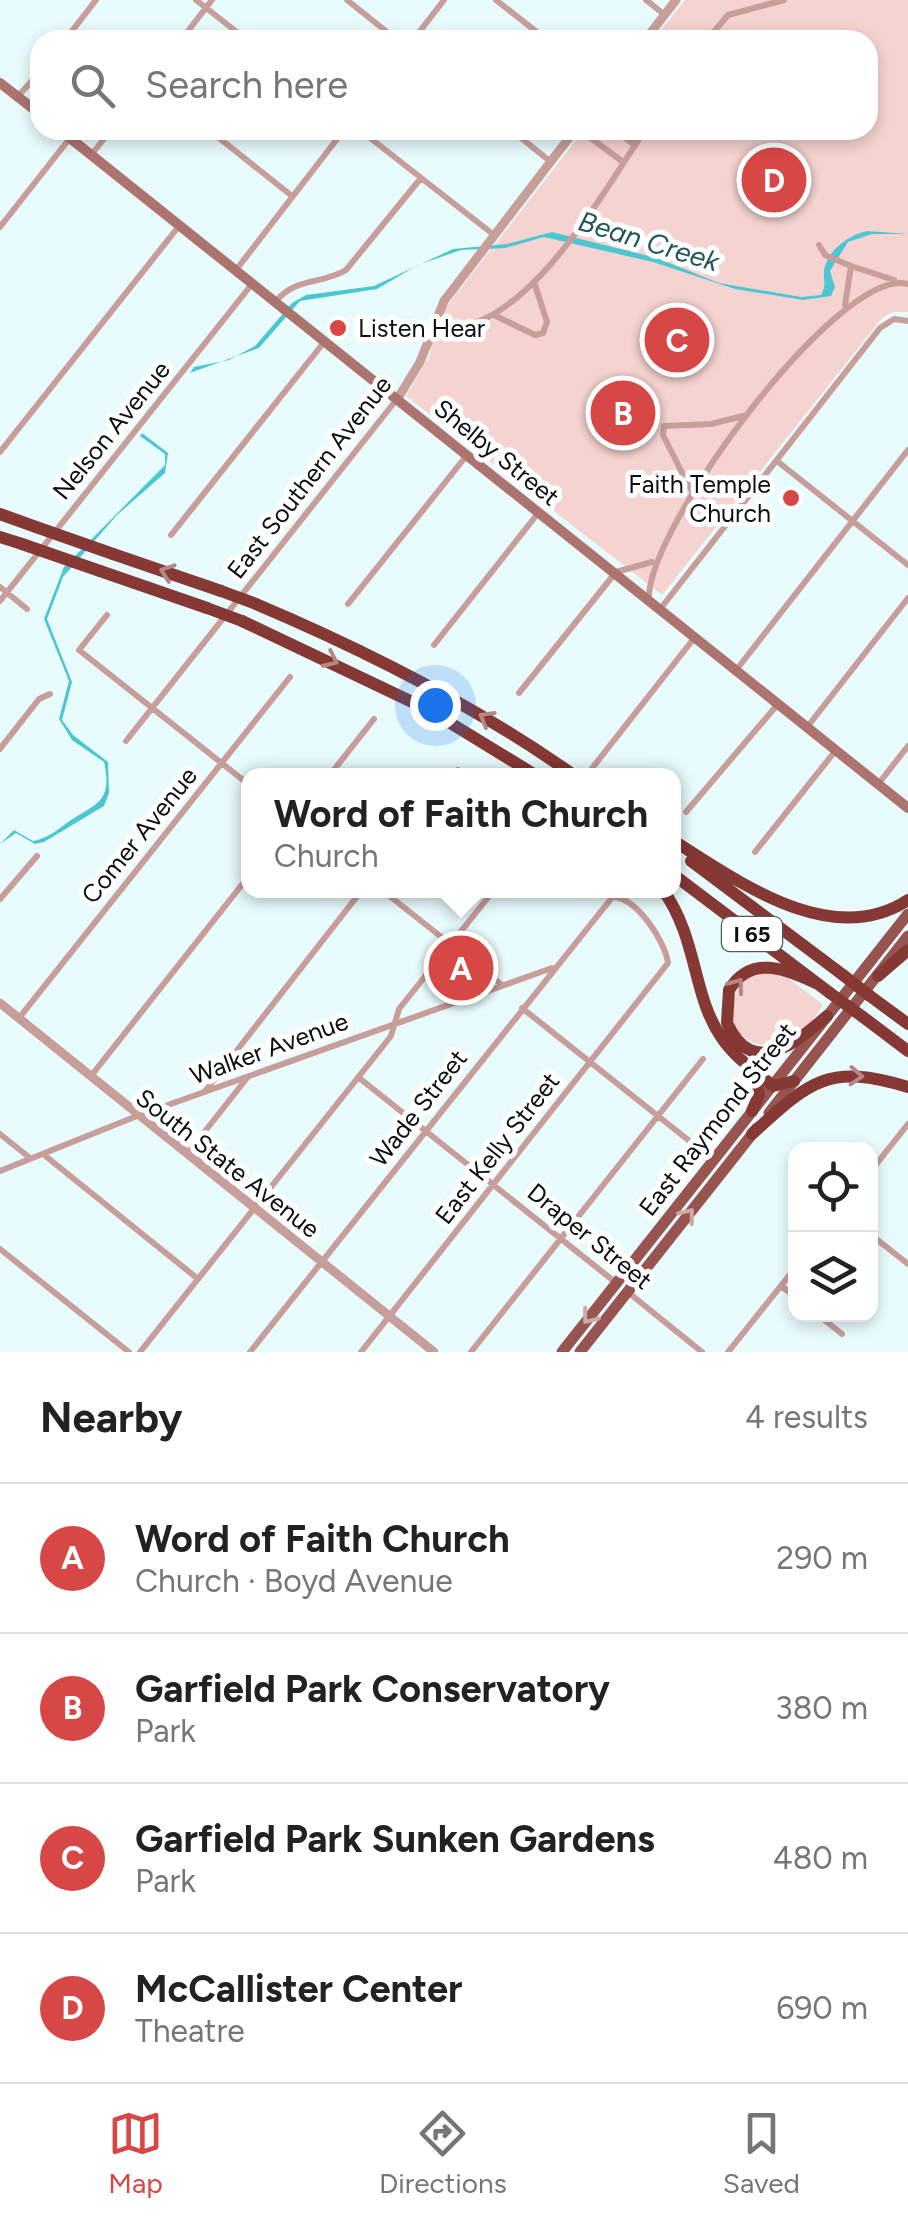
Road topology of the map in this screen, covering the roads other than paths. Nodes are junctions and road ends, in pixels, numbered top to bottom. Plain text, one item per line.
1 (96, 0) edge
2 (196, 0) edge
3 (212, 0) edge
4 (347, 0) edge
5 (444, 0) edge
6 (496, 0) edge
7 (646, 0) edge
8 (676, 0) edge
9 (784, 0) edge
10 (206, 8) junction
11 (665, 15) junction
12 (73, 30) edge
13 (190, 30) edge
14 (234, 30) edge
15 (384, 30) edge
16 (421, 30) edge
17 (534, 30) edge
18 (653, 30) edge
19 (715, 30) edge
20 (30, 82) edge
21 (0, 83) edge
22 (0, 95) edge
23 (16, 96) junction
24 (30, 106) edge
25 (68, 140) edge
26 (72, 140) edge
27 (102, 140) edge
28 (222, 140) edge
29 (336, 140) edge
30 (373, 140) edge
31 (524, 140) edge
32 (570, 140) edge
33 (592, 140) edge
34 (628, 140) edge
35 (638, 140) edge
36 (635, 145) junction
37 (91, 155) junction
38 (551, 162) junction
39 (622, 162) junction
40 (421, 178) junction
41 (292, 196) junction
42 (180, 226) junction
43 (0, 227) edge
44 (492, 238) junction
45 (818, 246) dead end
46 (848, 264) junction
47 (236, 270) junction
48 (896, 280) junction
49 (253, 283) junction
50 (908, 284) edge
51 (535, 285) junction
52 (278, 303) junction
53 (845, 307) junction
54 (495, 316) junction
55 (908, 321) edge
56 (459, 328) dead end
57 (326, 340) junction
58 (398, 398) junction
59 (746, 415) junction
60 (908, 450) edge
61 (0, 452) edge
62 (468, 454) junction
63 (778, 461) junction
64 (691, 492) junction
65 (540, 512) junction
66 (0, 514) edge
67 (852, 521) junction
68 (171, 535) dead end
69 (0, 536) edge
70 (655, 560) junction
71 (908, 565) edge
72 (616, 572) junction
73 (4, 590) edge
74 (908, 598) edge
75 (649, 599) junction
76 (0, 601) edge
77 (348, 604) dead end
78 (661, 608) junction
79 (28, 609) dead end
80 (107, 615) dead end
81 (696, 636) junction
82 (434, 645) dead end
83 (737, 669) junction
84 (290, 677) dead end
85 (50, 694) dead end
86 (519, 694) dead end
87 (779, 702) junction
88 (152, 708) junction
89 (374, 719) dead end
90 (808, 726) junction
91 (126, 741) dead end
92 (486, 742) junction
93 (908, 746) edge
94 (0, 749) edge
95 (837, 749) junction
96 (222, 762) junction
97 (335, 768) edge
98 (517, 768) edge
99 (525, 768) edge
100 (564, 768) edge
101 (592, 768) edge
102 (241, 778) edge
103 (879, 783) junction
104 (908, 808) edge
105 (686, 812) dead end
106 (681, 848) edge
107 (681, 849) edge
108 (755, 852) dead end
109 (37, 856) dead end
110 (681, 879) edge
111 (241, 886) edge
112 (356, 898) edge
113 (392, 898) edge
114 (488, 898) edge
115 (612, 898) edge
116 (623, 898) edge
117 (667, 898) edge
118 (0, 899) edge
119 (908, 900) edge
120 (908, 914) edge
121 (908, 936) edge
122 (450, 945) junction
123 (908, 950) edge
124 (553, 968) junction
125 (878, 976) junction
126 (816, 982) junction
127 (502, 986) junction
128 (876, 998) junction
129 (0, 1003) edge
130 (522, 1008) junction
131 (908, 1014) edge
132 (827, 1016) junction
133 (19, 1018) junction
134 (394, 1024) junction
135 (908, 1024) edge
136 (908, 1051) edge
137 (703, 1059) dead end
138 (590, 1062) junction
139 (755, 1072) junction
140 (248, 1077) junction
141 (358, 1077) junction
142 (89, 1078) junction
143 (794, 1081) junction
144 (773, 1086) junction
145 (908, 1087) edge
146 (204, 1092) junction
147 (752, 1112) junction
148 (137, 1116) junction
149 (658, 1116) junction
150 (908, 1124) edge
151 (426, 1130) junction
152 (0, 1134) edge
153 (752, 1134) junction
154 (897, 1138) junction
155 (692, 1143) dead end
156 (908, 1147) edge
157 (42, 1154) junction
158 (186, 1155) junction
159 (31, 1158) junction
160 (878, 1162) edge
161 (0, 1171) edge
162 (494, 1184) junction
163 (254, 1209) junction
164 (561, 1238) junction
165 (878, 1240) edge
166 (0, 1249) edge
167 (322, 1262) junction
168 (908, 1264) edge
169 (788, 1277) edge
170 (198, 1279) junction
171 (617, 1283) junction
172 (781, 1286) junction
173 (788, 1291) edge
174 (628, 1292) junction
175 (390, 1316) junction
176 (827, 1322) edge
177 (842, 1334) dead end
178 (129, 1352) edge
179 (140, 1352) edge
180 (250, 1352) edge
181 (361, 1352) edge
182 (434, 1352) edge
183 (471, 1352) edge
184 (562, 1352) edge
185 (580, 1352) edge
186 (702, 1352) edge
187 (728, 1352) edge

1 - 12 street
2 - 10 street
3 - 10 street
4 - 15 street
5 - 16 street
6 - 17 street
7 - 11 street
8 - 11 street
9 - 19 street
10 - 13 street
10 - 14 street
11 - 18 street
20 - 23 street
21 - 23 main road
22 - 23 main road
23 - 24 main road
25 - 43 street
26 - 37 main road, Shelby Street
27 - 37 street
28 - 41 street
29 - 41 street
30 - 40 street
31 - 38 street
32 - 38 street, East Southern Avenue
33 - 39 street
34 - 36 street
35 - 36 street
36 - 39 street
37 - 42 main road, Shelby Street
38 - 44 street, East Southern Avenue
39 - 51 street
40 - 44 street
40 - 52 street
41 - 47 street
42 - 47 main road, Shelby Street
42 - 61 street
44 - 58 street, East Southern Avenue
45 - 46 street
46 - 48 street
46 - 53 street
47 - 49 main road, Shelby Street
48 - 50 street
48 - 53 street
49 - 52 main road, Shelby Street
49 - 73 street, Nelson Avenue
51 - 54 street
51 - 54 street
52 - 57 main road, Shelby Street
53 - 59 street
54 - 56 street
55 - 63 street
57 - 58 main road, Shelby Street
57 - 68 street
58 - 62 main road, Shelby Street
58 - 88 street, East Southern Avenue
59 - 64 street
59 - 64 street
60 - 67 street
62 - 65 main road, Shelby Street
62 - 77 street
63 - 67 street
63 - 78 street
64 - 70 street
65 - 72 main road, Shelby Street
65 - 82 street
100 -> 66 highway, bridge
67 - 71 street
67 - 83 street
69 -> 92 highway, bridge
70 - 72 street
70 - 75 street
72 - 75 main road, Shelby Street
72 - 86 street
73 - 76 street, Nelson Avenue
73 - 79 street
74 - 90 street
75 - 78 main road, Shelby Street
78 - 81 main road, Shelby Street
80 - 88 street
81 - 83 main road, Shelby Street
81 - 101 street
83 - 87 main road, Shelby Street
84 - 96 street, Comer Avenue
85 - 94 street
87 - 90 main road, Shelby Street
87 - 105 street
88 - 91 street, East Southern Avenue
88 - 96 street
89 - 97 street
90 - 95 main road, Shelby Street
92 - 98 highway
92 - 99 highway
93 - 103 street
95 - 103 main road, Shelby Street
95 - 108 street
96 - 102 street
96 - 133 street, Comer Avenue
103 - 104 main road, Shelby Street
106 - 119 highway
107 - 128 highway, I 65, bridge
109 - 118 street
110 - 126 highway, I 65
111 - 142 street
112 - 146 street
113 - 122 street
114 - 122 street
115 - 124 street, Wade Street
116 - 138 street, East Kelly Street
117 - 139 highway
120 - 132 main road, East Raymond Street
121 - 125 main road, East Raymond Street
122 - 127 street
122 - 134 street
123 - 125 highway
124 - 127 street, Walker Avenue
124 - 130 street, Wade Street
125 - 143 main road, East Raymond Street
132 -> 126 highway
126 - 136 highway, I 65, bridge
127 - 134 street, Walker Avenue
128 - 131 highway
128 - 135 highway, I 65
129 - 133 street, South State Avenue
130 - 138 street
130 - 151 street, Wade Street
132 - 144 main road, East Raymond Street
133 - 142 street, South State Avenue
134 - 140 street, Walker Avenue
134 - 141 street
137 - 149 street
138 - 149 street
138 - 162 street, East Kelly Street
139 - 144 highway
139 - 147 highway
140 - 146 street, Walker Avenue
140 - 158 street
141 - 151 street, Draper Street
141 - 163 street
142 - 148 street, South State Avenue
143 - 144 highway
143 - 153 main road, East Raymond Street
144 - 147 main road, East Raymond Street
153 -> 145 highway
146 - 148 street, Walker Avenue
147 - 171 main road, East Raymond Street
148 - 157 street, Walker Avenue
148 - 158 street, South State Avenue
149 - 155 street
149 - 164 street
150 - 154 street
151 - 162 street, Draper Street
151 - 167 street, Wade Street
152 - 159 street
174 -> 153 main road, East Raymond Street
154 - 156 street
154 - 160 street
157 - 159 street, Walker Avenue
157 - 170 street
158 - 163 street, South State Avenue
159 - 161 street, Walker Avenue
162 - 164 street, Draper Street
162 - 175 street, East Kelly Street
163 - 167 street, South State Avenue
163 - 170 street
164 - 171 street, Draper Street
164 - 183 street
165 - 168 street
166 - 178 street
167 - 175 street, South State Avenue
167 - 180 street, Wade Street
169 - 172 street
170 - 179 street
171 - 174 street, Draper Street
171 -> 184 main road, East Raymond Street
172 - 173 street
172 - 187 street
174 - 185 main road, East Raymond Street
174 - 186 street, Draper Street
175 - 181 street, East Kelly Street
175 - 182 street, South State Avenue
176 - 177 street

